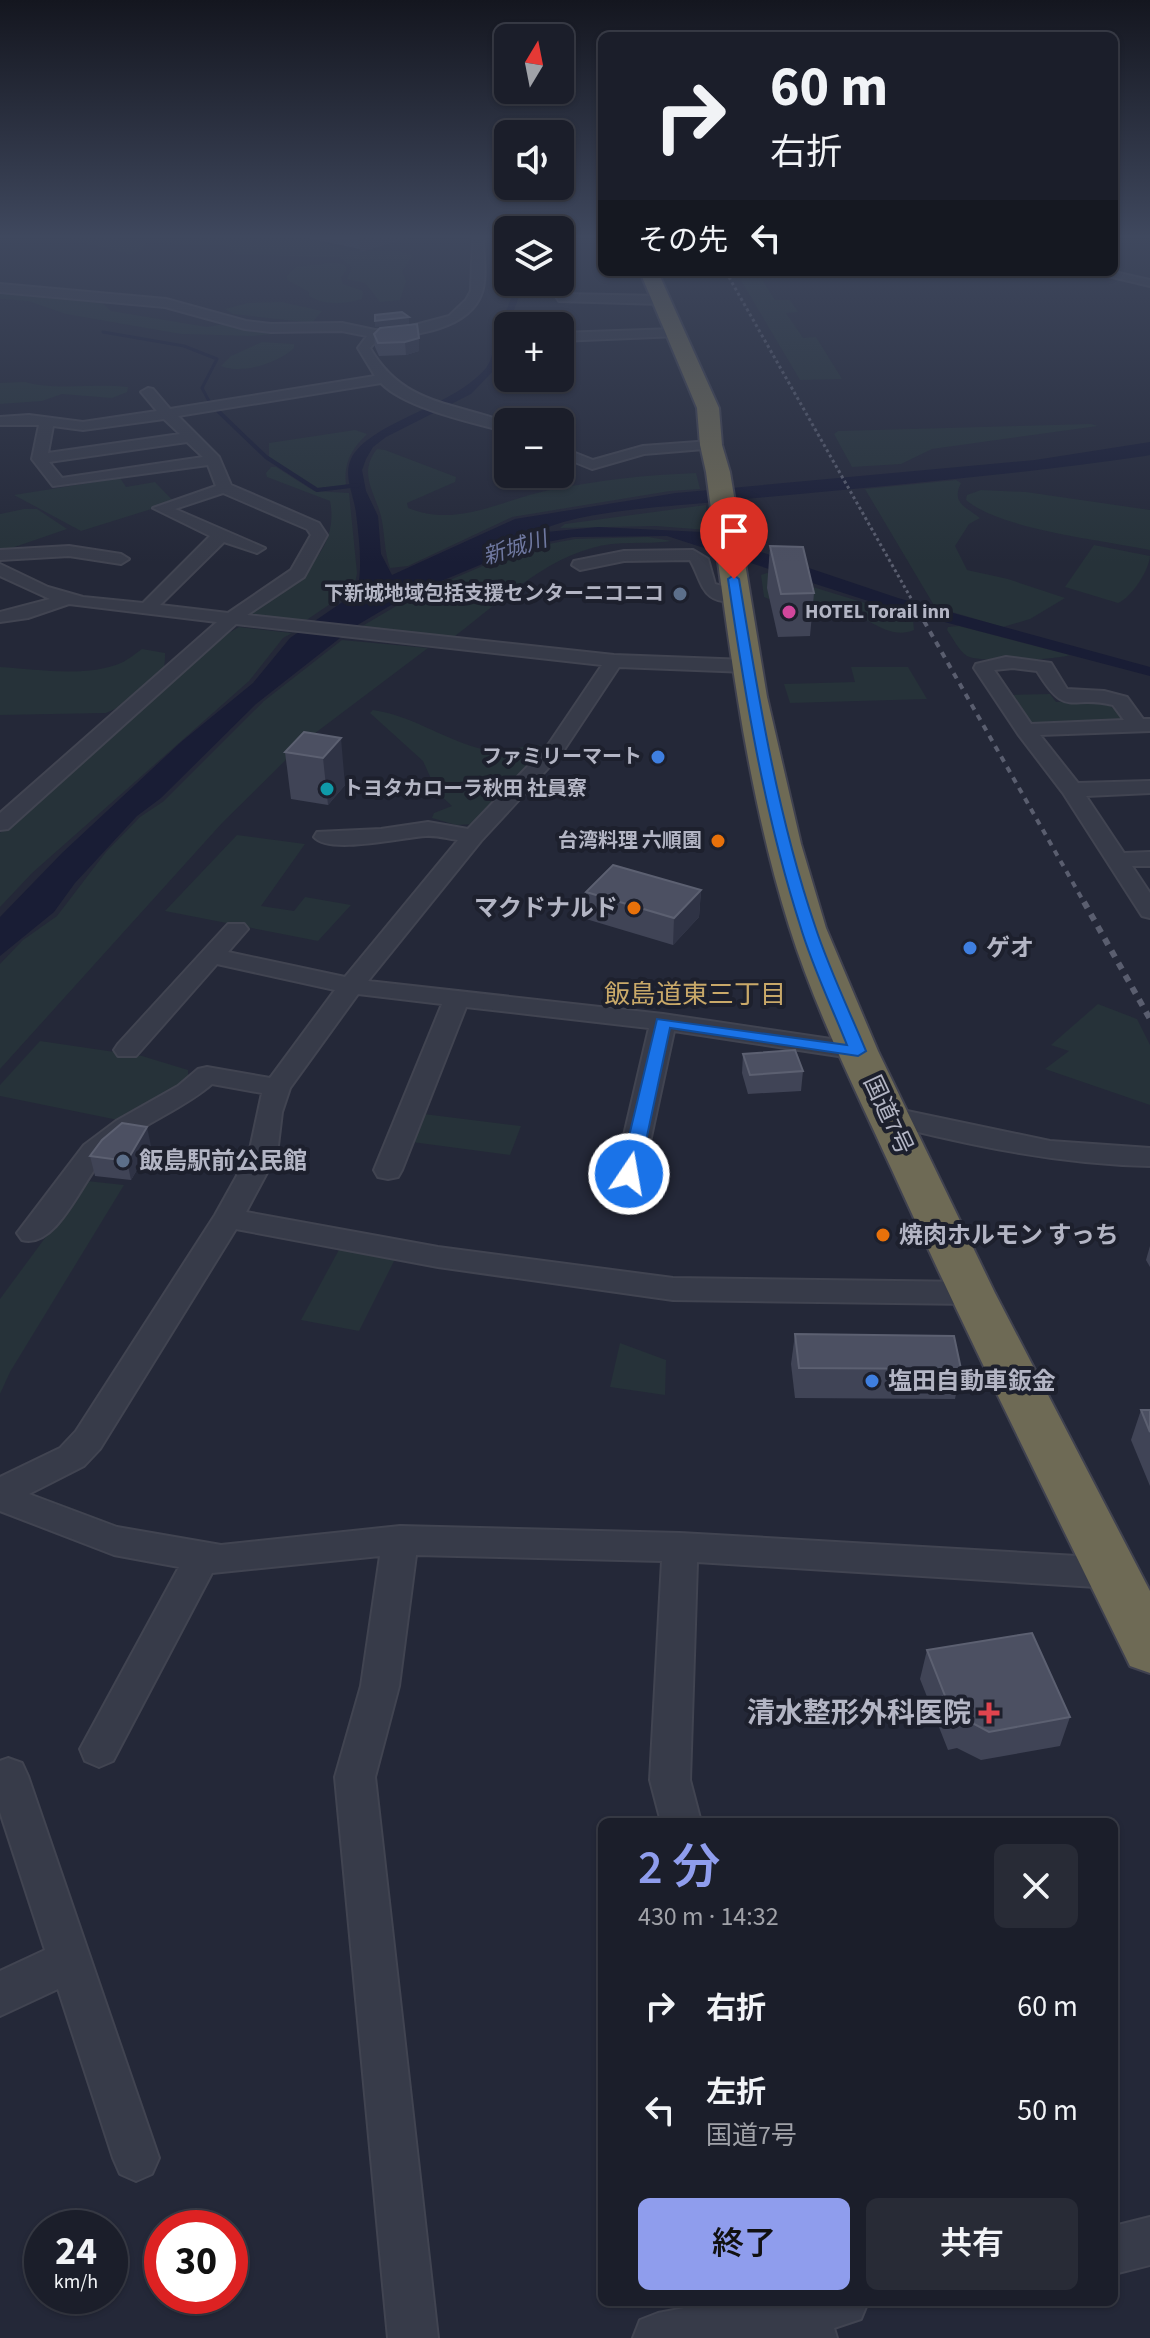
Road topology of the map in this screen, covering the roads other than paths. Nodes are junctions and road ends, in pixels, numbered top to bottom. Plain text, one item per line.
1 (366, 345) edge
2 (679, 345) edge
3 (386, 378) junction
4 (148, 392) dead end
5 (167, 414) junction
6 (0, 421) edge
7 (47, 422) junction
8 (494, 422) edge
9 (192, 437) junction
10 (711, 445) junction
11 (574, 457) edge
12 (39, 459) junction
13 (214, 460) junction
14 (224, 488) junction
15 (221, 535) junction
16 (257, 548) dead end
17 (0, 555) edge
18 (121, 559) dead end
19 (580, 565) dead end
20 (0, 569) edge
21 (735, 587) junction
22 (66, 599) junction
23 (147, 609) junction
24 (0, 617) edge
25 (235, 618) junction
26 (614, 661) junction
27 (747, 666) junction
28 (1144, 725) edge
29 (1025, 730) junction
30 (1150, 787) edge
31 (1072, 790) junction
32 (0, 824) edge
33 (473, 836) junction
34 (325, 837) dead end
35 (1150, 859) edge
36 (1118, 860) junction
37 (1150, 911) edge
38 (236, 929) dead end
39 (212, 956) junction
40 (351, 986) junction
41 (456, 1000) junction
42 (663, 1022) junction
43 (127, 1050) dead end
44 (858, 1051) junction
45 (277, 1087) junction
46 (888, 1116) junction
47 (1150, 1157) edge
48 (388, 1170) dead end
49 (629, 1174) dead end
50 (228, 1218) junction
51 (32, 1233) dead end
52 (971, 1293) junction
53 (0, 1495) edge
54 (400, 1540) junction
55 (680, 1547) junction
56 (203, 1557) junction
57 (1112, 1573) junction
58 (1150, 1648) edge
59 (99, 1749) dead end
60 (8, 1776) dead end
61 (680, 1818) edge
62 (70, 1960) junction
63 (0, 1994) edge
64 (136, 2158) dead end
65 (1150, 2241) edge
66 (1118, 2249) edge
67 (816, 2313) edge
68 (413, 2338) edge
69 (658, 2338) edge

1 - 3 street
2 - 10 highway, 国道7号
3 - 5 street
3 - 8 street
4 - 5 street
5 - 7 street
5 - 9 street
6 - 7 street
7 - 12 street
9 - 12 street
9 - 13 street
10 - 11 street
10 - 21 highway, 国道7号
12 - 13 street
13 - 14 street
14 - 15 street
14 - 25 street
15 - 16 street
15 - 23 street
17 - 18 street
19 - 21 street
20 - 22 street
21 - 27 highway, 国道7号
22 - 23 street
22 - 24 street
23 - 25 street
25 - 26 street
25 - 32 street
26 - 27 street
26 - 33 street
27 - 44 highway, 国道7号
28 - 29 street
28 - 29 street
29 - 31 street
30 - 31 street
31 - 36 street
33 - 34 street
33 - 40 street
35 - 36 street
36 - 37 street
38 - 39 street
39 - 40 street
39 - 43 street
40 - 41 street
40 - 45 street
41 - 42 street
41 - 48 street
42 - 44 street
42 - 49 street
44 - 46 highway, 国道7号
45 - 50 street
45 - 51 street
46 - 47 street
46 - 52 highway, 国道7号
50 - 52 street
50 - 53 street
52 - 57 highway, 国道7号
53 - 56 street
54 - 55 street
54 - 56 street
54 - 68 street
55 - 57 street
55 - 61 street
56 - 59 street
57 - 58 highway, 国道7号
60 - 62 street
62 - 63 street
62 - 64 street
65 - 66 street
67 - 69 street

